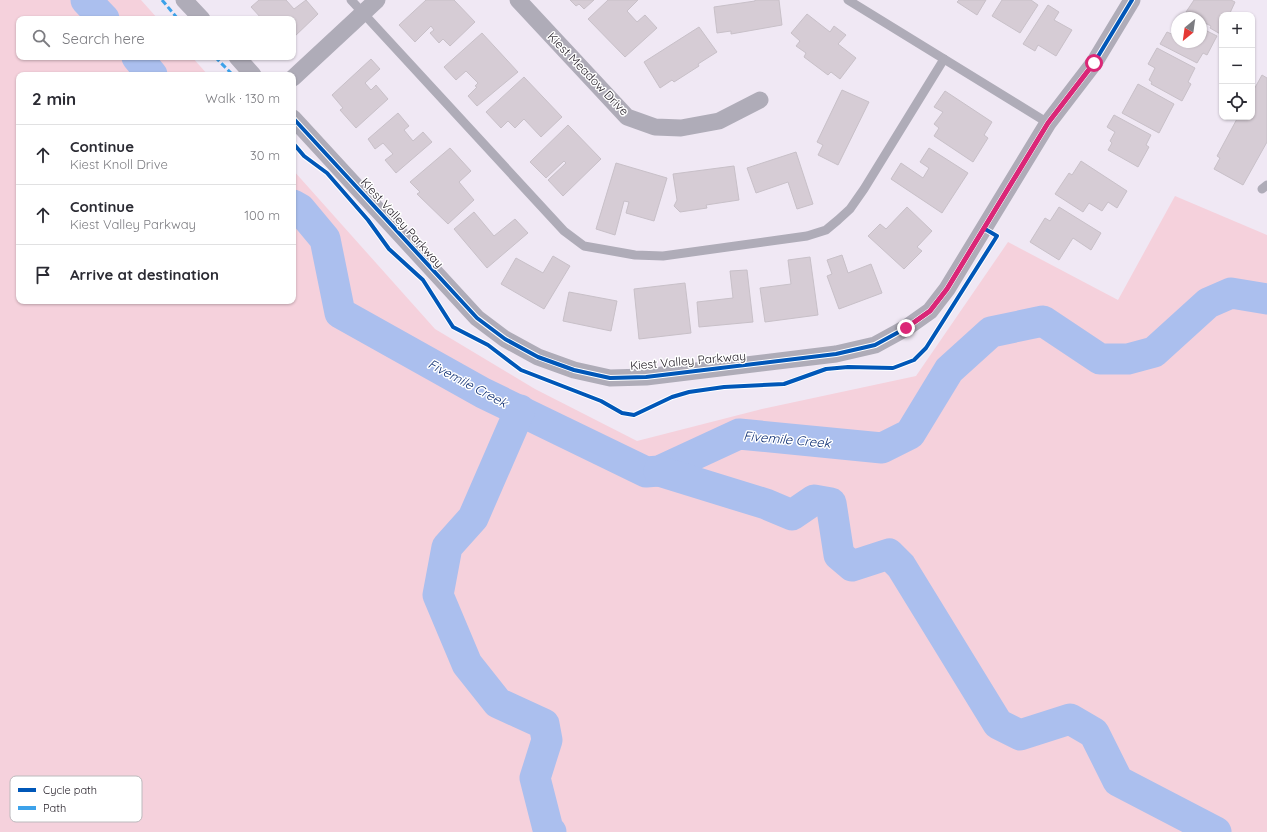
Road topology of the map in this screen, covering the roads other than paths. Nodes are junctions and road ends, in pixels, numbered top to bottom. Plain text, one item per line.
1 (184, 0) edge
2 (351, 0) edge
3 (377, 0) edge
4 (518, 0) edge
5 (848, 0) edge
6 (1132, 0) edge
7 (362, 13) junction
8 (199, 16) edge
9 (944, 59) junction
10 (240, 60) edge
11 (250, 72) edge
12 (296, 75) edge
13 (760, 100) dead end
14 (296, 121) edge
15 (1048, 123) junction

1 - 8 street
2 - 7 lane
3 - 7 street
4 - 13 street, Kiest Meadow Drive
5 - 9 lane
6 - 15 street, Kiest Valley Parkway
7 - 9 lane
7 - 12 street
9 - 15 lane
10 - 11 street
14 - 15 street, Kiest Valley Parkway

